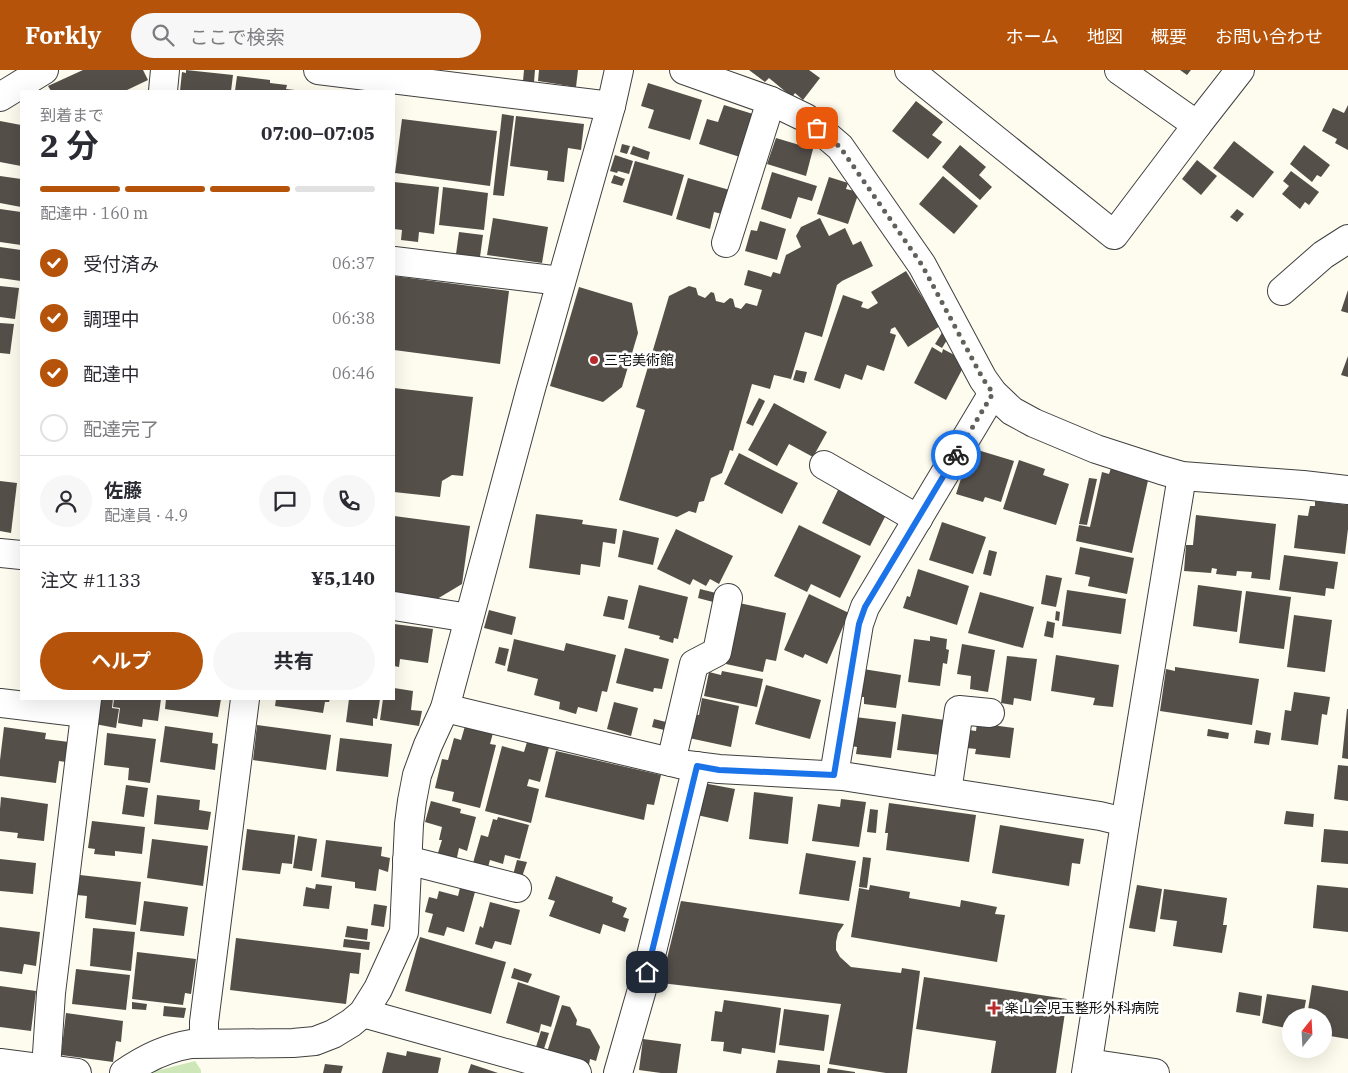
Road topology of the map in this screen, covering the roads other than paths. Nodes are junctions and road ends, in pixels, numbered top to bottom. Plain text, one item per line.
1 (44, 70) edge
2 (165, 70) edge
3 (619, 70) edge
4 (684, 70) edge
5 (908, 70) edge
6 (1120, 70) edge
7 (1240, 70) edge
8 (322, 76) edge
9 (163, 90) edge
10 (0, 98) edge
11 (771, 101) junction
12 (611, 106) junction
13 (1197, 125) junction
14 (1348, 239) edge
15 (726, 243) dead end
16 (395, 261) edge
17 (561, 281) junction
18 (1282, 291) dead end
19 (993, 393) junction
20 (824, 465) dead end
21 (1182, 476) junction
22 (1348, 490) edge
23 (918, 519) junction
24 (0, 552) edge
25 (20, 555) edge
26 (728, 598) dead end
27 (395, 606) edge
28 (469, 618) junction
29 (245, 700) edge
30 (0, 703) edge
31 (86, 706) edge
32 (445, 708) junction
33 (990, 713) dead end
34 (684, 764) junction
35 (834, 775) junction
36 (947, 792) junction
37 (1125, 822) junction
38 (407, 860) junction
39 (517, 888) dead end
40 (363, 1013) junction
41 (208, 1048) junction
42 (0, 1062) edge
43 (1087, 1068) edge
44 (46, 1069) junction
45 (77, 1073) edge
46 (124, 1073) edge
47 (577, 1073) edge
48 (618, 1073) edge
49 (1155, 1073) edge

1 - 10 street
2 - 9 street
3 - 12 street
4 - 11 street
5 - 13 street
6 - 13 street
7 - 13 street
8 - 12 street
11 - 15 street
11 - 19 street
12 - 17 street
14 - 18 street
16 - 17 street
17 - 28 street
19 - 21 street
19 - 23 street
20 - 23 street
21 - 22 street
21 - 37 street
23 - 35 street
24 - 25 street
26 - 34 street
27 - 28 street
28 - 32 street
29 - 41 street
30 - 31 street
31 - 44 street
32 - 34 street
32 - 38 street
33 - 36 street
34 - 35 street
34 - 48 street
35 - 36 street
36 - 37 street
37 - 43 street
38 - 39 street
38 - 40 street
40 - 41 street
40 - 47 street
41 - 46 street
42 - 44 street
43 - 49 street
44 - 45 street

